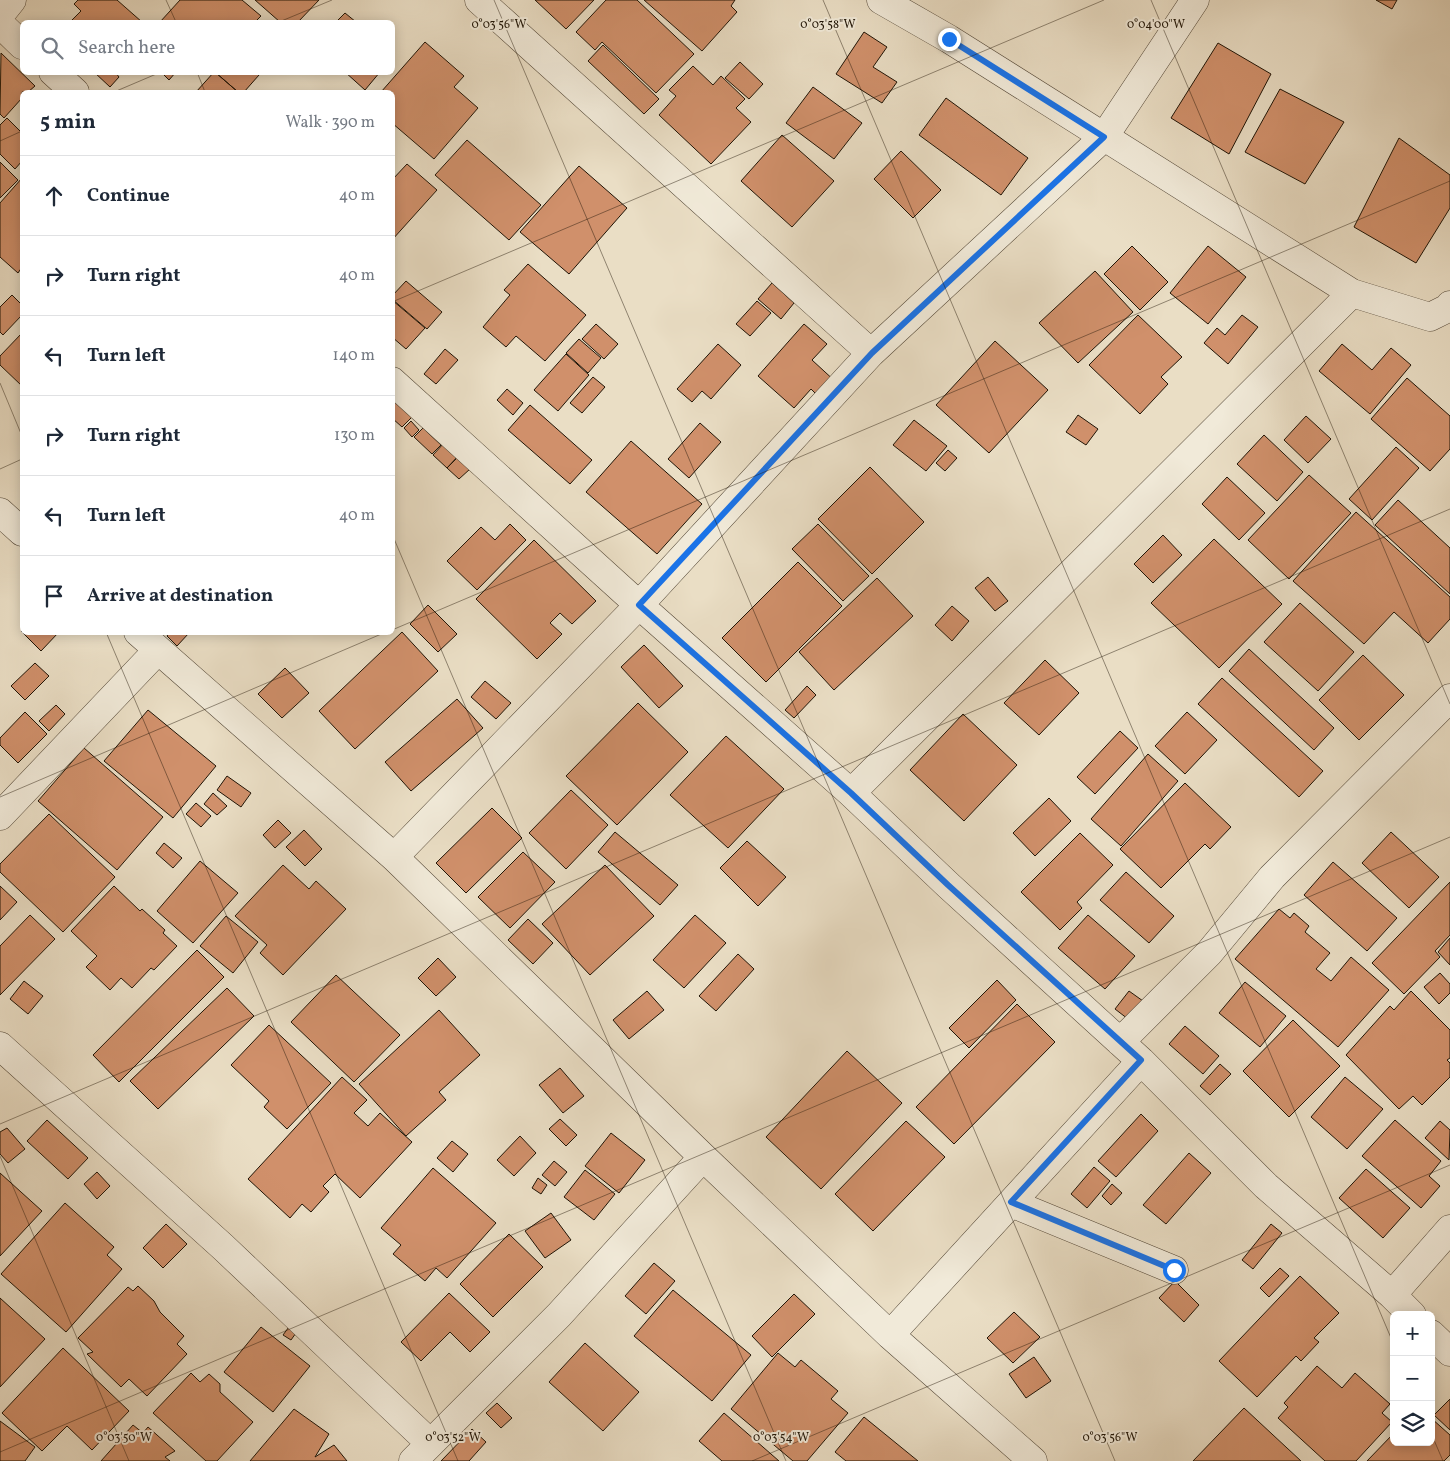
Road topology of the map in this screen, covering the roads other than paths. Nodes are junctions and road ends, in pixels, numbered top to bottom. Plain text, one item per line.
1 (12, 0) edge
2 (479, 0) edge
3 (882, 0) edge
4 (1195, 0) edge
5 (0, 15) edge
6 (0, 24) edge
7 (20, 43) edge
8 (56, 75) edge
9 (73, 90) edge
10 (1104, 137) junction
11 (1352, 293) junction
12 (1449, 308) edge
13 (872, 353) junction
14 (395, 384) edge
15 (0, 512) edge
16 (20, 530) edge
17 (639, 605) junction
18 (148, 641) edge
19 (1450, 698) edge
20 (851, 793) junction
21 (0, 816) edge
22 (394, 857) junction
23 (1120, 1042) junction
24 (0, 1046) edge
25 (1141, 1060) junction
26 (703, 1158) junction
27 (1011, 1202) junction
28 (1450, 1229) edge
29 (1174, 1270) dead end
30 (1392, 1295) junction
31 (1408, 1311) edge
32 (890, 1335) junction
33 (1435, 1338) edge
34 (1450, 1352) edge
35 (422, 1452) edge
36 (1033, 1461) edge

1 - 5 street
2 - 13 street
3 - 10 street
4 - 10 street
6 - 7 street
8 - 9 street
10 - 11 street
10 - 13 street
11 - 12 street
11 - 20 street
13 - 17 street
14 - 17 street
15 - 16 street
17 - 20 street
17 - 22 street
18 - 21 street
18 - 22 street
19 - 23 street
20 - 23 street
22 - 26 street
23 - 25 street
24 - 35 street
25 - 27 street
25 - 30 street
26 - 32 street
26 - 35 street
27 - 29 street
27 - 32 street
28 - 30 street
30 - 31 street
32 - 36 street
33 - 34 street

